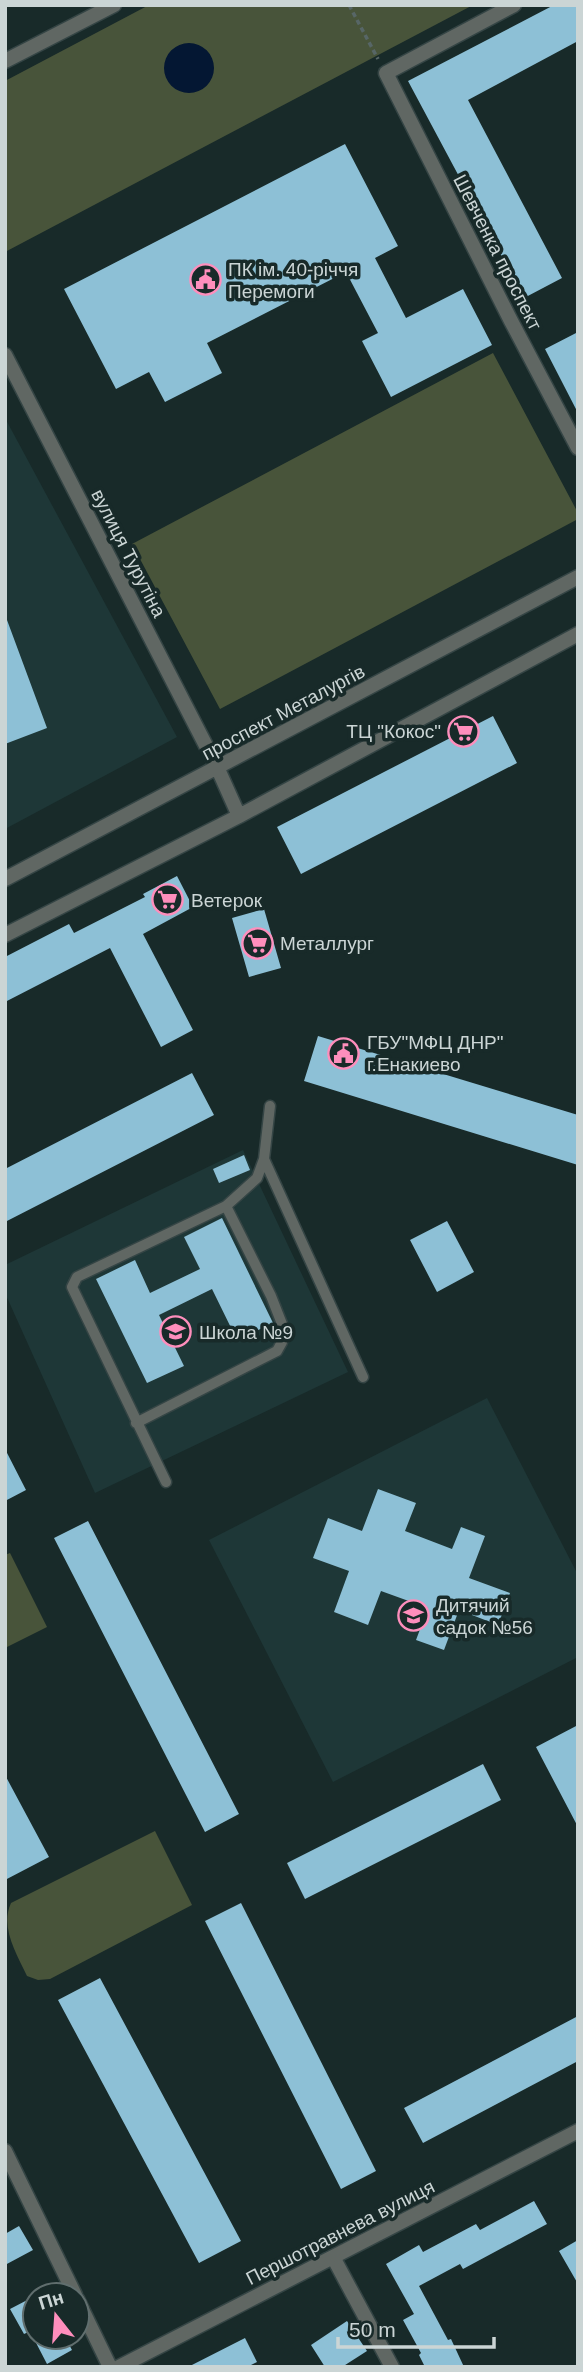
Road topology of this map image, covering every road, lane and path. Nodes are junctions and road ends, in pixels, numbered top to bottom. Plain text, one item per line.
1 (114, 5) edge
2 (349, 5) edge
3 (514, 5) edge
4 (5, 61) edge
5 (386, 73) junction
6 (5, 355) edge
7 (578, 447) edge
8 (578, 577) edge
9 (578, 634) edge
10 (218, 769) junction
11 (239, 816) junction
12 (5, 879) edge
13 (5, 935) edge
14 (271, 1105) dead end
15 (264, 1159) junction
16 (226, 1206) junction
17 (363, 1377) dead end
18 (136, 1423) junction
19 (166, 1482) dead end
20 (577, 2134) edge
21 (5, 2151) edge
22 (332, 2257) junction
23 (68, 2281) edge
24 (91, 2328) edge
25 (110, 2367) edge
26 (119, 2367) edge
27 (391, 2367) edge

1 - 4 street
2 - 5 path
3 - 5 street
5 - 7 street, Шевченка проспект
6 - 10 street, вулиця Турутіна
8 - 10 street, проспект Металургів
9 - 11 street
10 - 11 street, вулиця Турутіна
10 - 12 street, проспект Металургів
11 - 13 street
14 - 15 lane
15 - 16 lane
15 - 17 lane
16 - 18 lane
16 - 18 lane
18 - 19 lane
20 - 22 street, Першотравнева вулиця
21 - 23 street
22 - 26 street, Першотравнева вулиця
22 - 27 street
24 - 25 street

